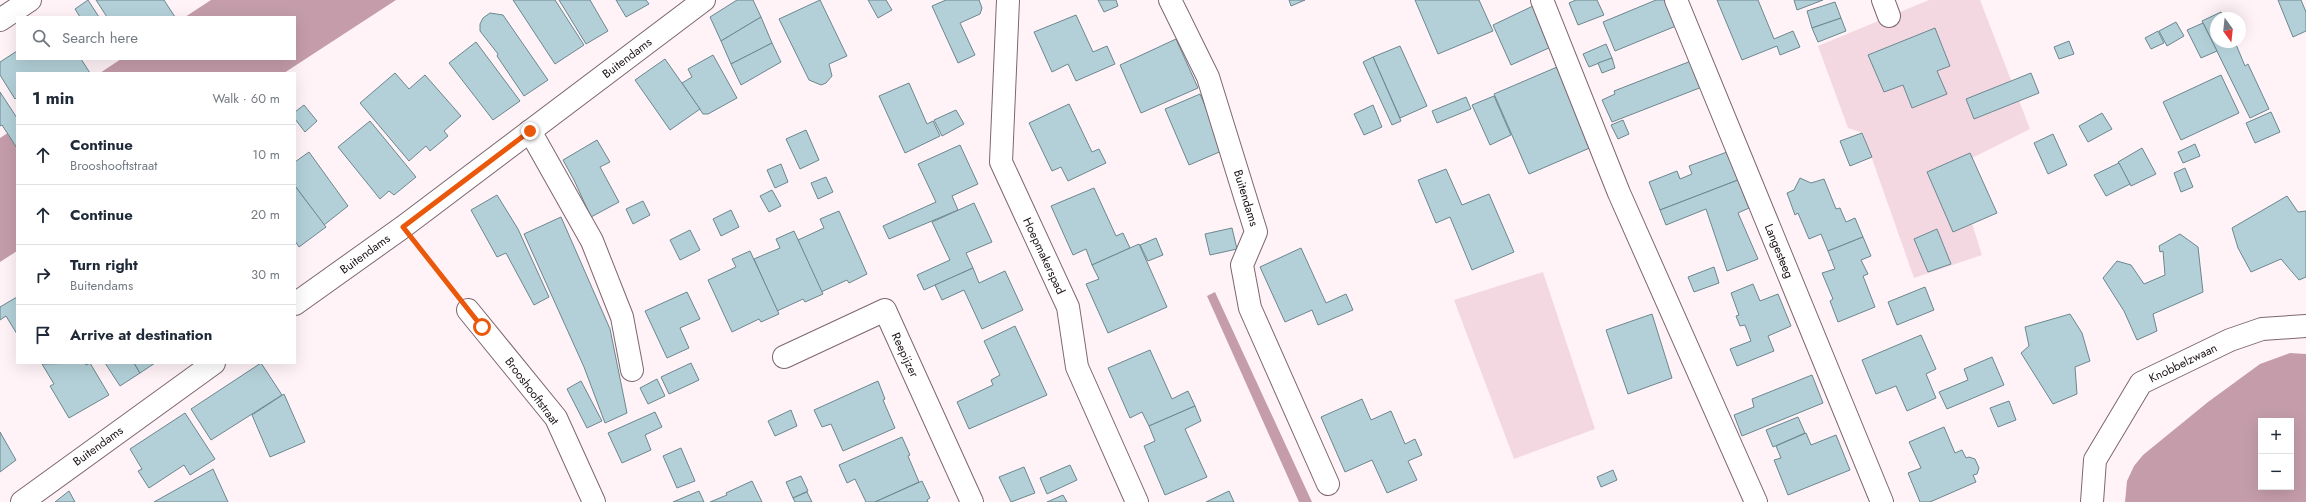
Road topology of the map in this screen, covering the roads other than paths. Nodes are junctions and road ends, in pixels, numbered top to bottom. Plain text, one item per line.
1 (30, 0) edge
2 (704, 0) edge
3 (1008, 0) edge
4 (1170, 0) edge
5 (1542, 0) edge
6 (1676, 0) edge
7 (0, 20) edge
8 (530, 131) junction
9 (296, 303) edge
10 (468, 310) road end
11 (2306, 326) edge
12 (784, 357) dead end
13 (213, 364) edge
14 (632, 370) dead end
15 (1328, 484) dead end
16 (22, 502) edge
17 (594, 502) edge
18 (972, 502) edge
19 (1137, 502) edge
20 (1756, 502) edge
21 (1882, 502) edge
22 (2092, 502) edge

1 - 7 street
2 - 8 street, Buitendams
3 - 19 street, Hoepmakerspad
4 - 15 street, Buitendams
5 - 20 street
6 - 21 street, Langesteeg
8 - 9 street, Buitendams
8 - 14 street
10 - 17 street, Brooshooftstraat
11 - 22 street, Knobbelzwaan
12 - 18 street, Reepijzer
13 - 16 street, Buitendams

